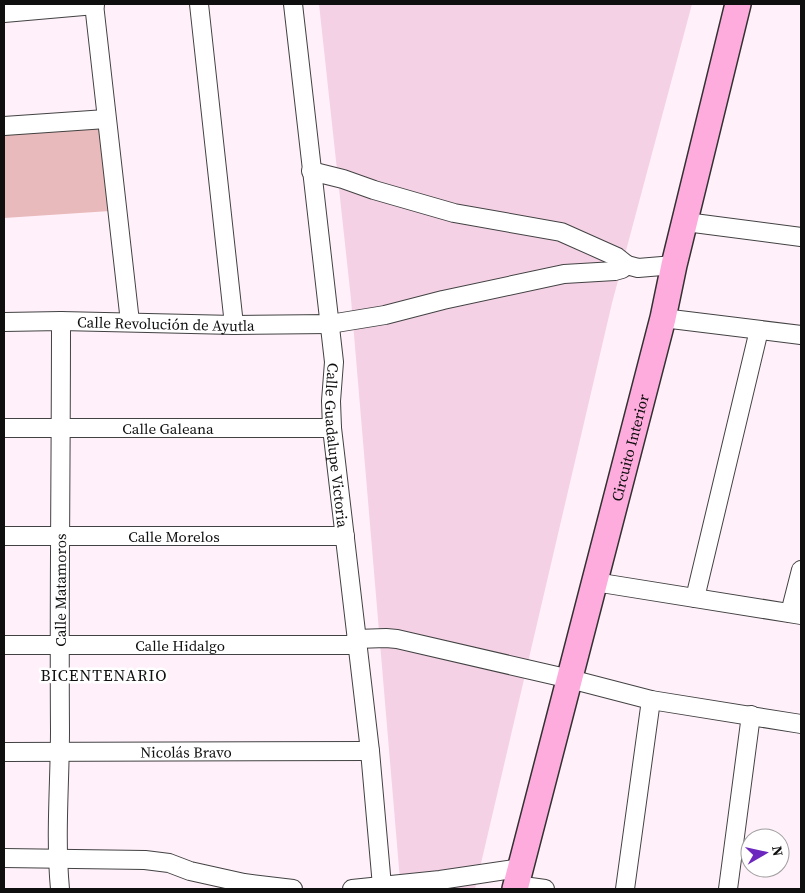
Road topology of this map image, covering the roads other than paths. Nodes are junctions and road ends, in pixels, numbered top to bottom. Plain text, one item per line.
1 (95, 4) edge
2 (199, 4) edge
3 (293, 4) edge
4 (738, 4) edge
5 (4, 13) edge
6 (106, 119) junction
7 (4, 126) edge
8 (311, 171) junction
9 (686, 222) junction
10 (801, 237) edge
11 (627, 265) junction
12 (674, 266) junction
13 (663, 318) junction
14 (61, 321) junction
15 (4, 322) edge
16 (130, 322) junction
17 (330, 324) junction
18 (234, 326) junction
19 (759, 330) junction
20 (801, 335) edge
21 (4, 428) edge
22 (61, 428) junction
23 (332, 428) junction
24 (4, 536) edge
25 (345, 536) junction
26 (59, 537) junction
27 (801, 570) edge
28 (595, 582) junction
29 (695, 598) junction
30 (796, 614) edge
31 (356, 642) junction
32 (59, 644) junction
33 (4, 645) edge
34 (570, 679) junction
35 (651, 700) junction
36 (751, 715) junction
37 (801, 724) edge
38 (370, 751) junction
39 (4, 752) edge
40 (60, 752) junction
41 (4, 858) edge
42 (57, 858) junction
43 (517, 881) edge
44 (382, 886) junction
45 (60, 889) edge
46 (293, 889) edge
47 (352, 889) edge
48 (544, 889) edge
49 (624, 889) edge
50 (728, 889) edge

1 - 5 street
1 - 6 street
2 - 18 street
3 - 8 street, Calle Guadalupe Victoria
4 - 9 main road, Circuito Interior
6 - 7 street
6 - 16 street
8 - 11 street
8 - 17 street, Calle Guadalupe Victoria
9 - 10 street
9 - 12 main road, Circuito Interior
11 - 12 street
11 - 17 street, Calle Revolución de Ayutla
12 - 13 main road, Circuito Interior
13 - 19 street
13 - 28 main road, Circuito Interior
14 - 15 street, Calle Revolución de Ayutla
14 - 16 street, Calle Revolución de Ayutla
14 - 22 street, Calle Matamoros
16 - 18 street, Calle Revolución de Ayutla
17 - 18 street, Calle Revolución de Ayutla
17 - 23 street, Calle Guadalupe Victoria
19 - 20 street
19 - 29 street
21 - 22 street, Calle Galeana
22 - 23 street, Calle Galeana
22 - 26 street, Calle Matamoros
23 - 25 street, Calle Guadalupe Victoria
24 - 26 street, Calle Morelos
25 - 26 street, Calle Morelos
25 - 31 street, Calle Guadalupe Victoria
26 - 32 street, Calle Matamoros
27 - 30 street
28 - 29 street
28 - 34 main road, Circuito Interior
29 - 30 street
31 - 32 street, Calle Hidalgo
31 - 34 street, Calle Hidalgo
31 - 38 street, Calle Guadalupe Victoria
32 - 33 street, Calle Hidalgo
32 - 40 street, Calle Matamoros
34 - 35 street, Calle Hidalgo
34 - 43 main road, Circuito Interior
35 - 36 street, Calle Hidalgo
35 - 49 street
36 - 37 street, Calle Hidalgo
36 - 50 street
38 - 40 street, Nicolás Bravo
38 - 44 street, Calle Guadalupe Victoria
39 - 40 street, Nicolás Bravo
40 - 42 street, Calle Matamoros
41 - 42 street
42 - 45 street, Calle Matamoros
42 - 46 street
43 - 44 street
43 - 48 street
44 - 47 street

